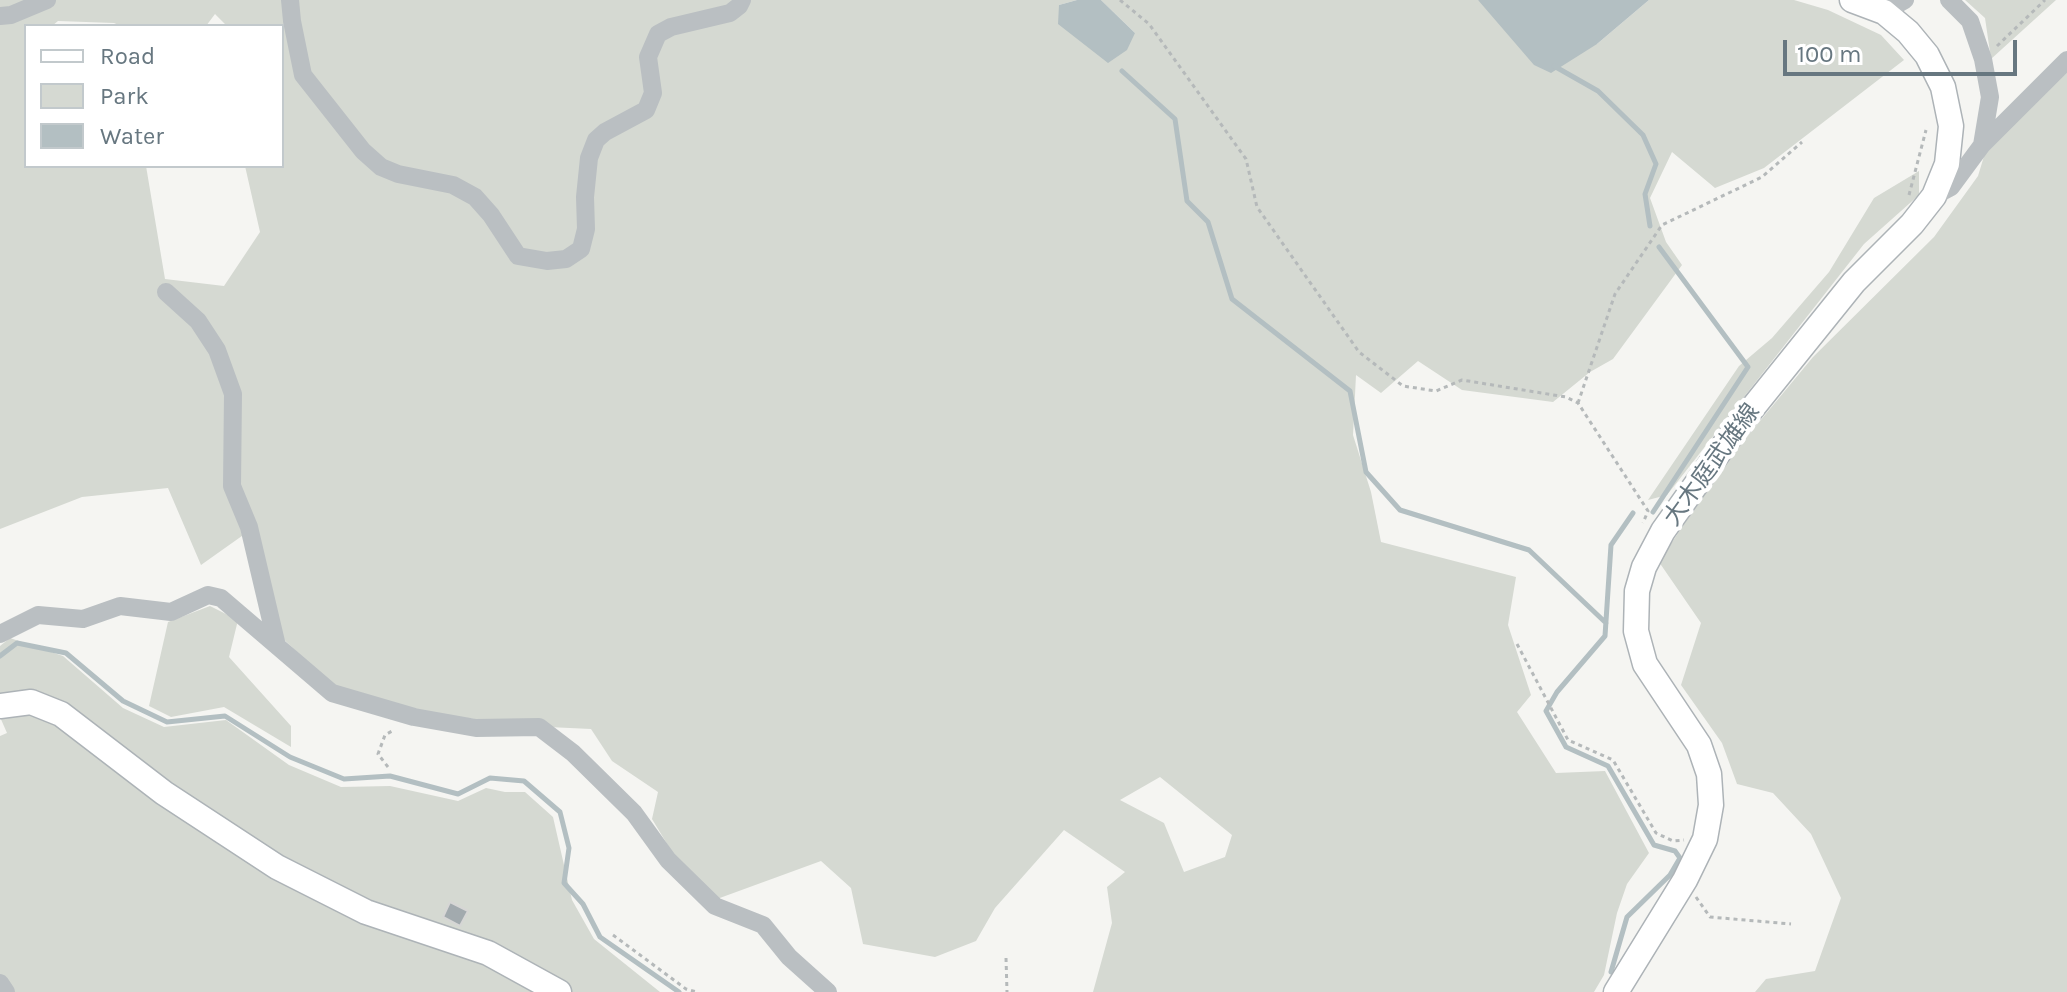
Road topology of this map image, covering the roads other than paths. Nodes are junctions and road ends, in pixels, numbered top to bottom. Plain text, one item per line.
1 (47, 0) edge
2 (290, 0) edge
3 (742, 0) edge
4 (1852, 0) edge
5 (1905, 0) edge
6 (1949, 0) edge
7 (1884, 12) junction
8 (0, 16) edge
9 (2067, 60) edge
10 (1982, 145) junction
11 (1934, 196) junction
12 (166, 292) dead end
13 (0, 634) edge
14 (277, 646) junction
15 (0, 706) edge
16 (0, 983) edge
17 (6, 992) edge
18 (559, 992) edge
19 (828, 992) edge
20 (1616, 992) edge

1 - 8 street
2 - 3 street
4 - 7 main road, 大木庭武雄線
5 - 7 street
6 - 10 street
7 - 11 main road, 大木庭武雄線
9 - 10 street
10 - 11 street
11 - 20 main road, 大木庭武雄線
12 - 14 street
13 - 14 street
14 - 19 street
15 - 18 main road
16 - 17 street

